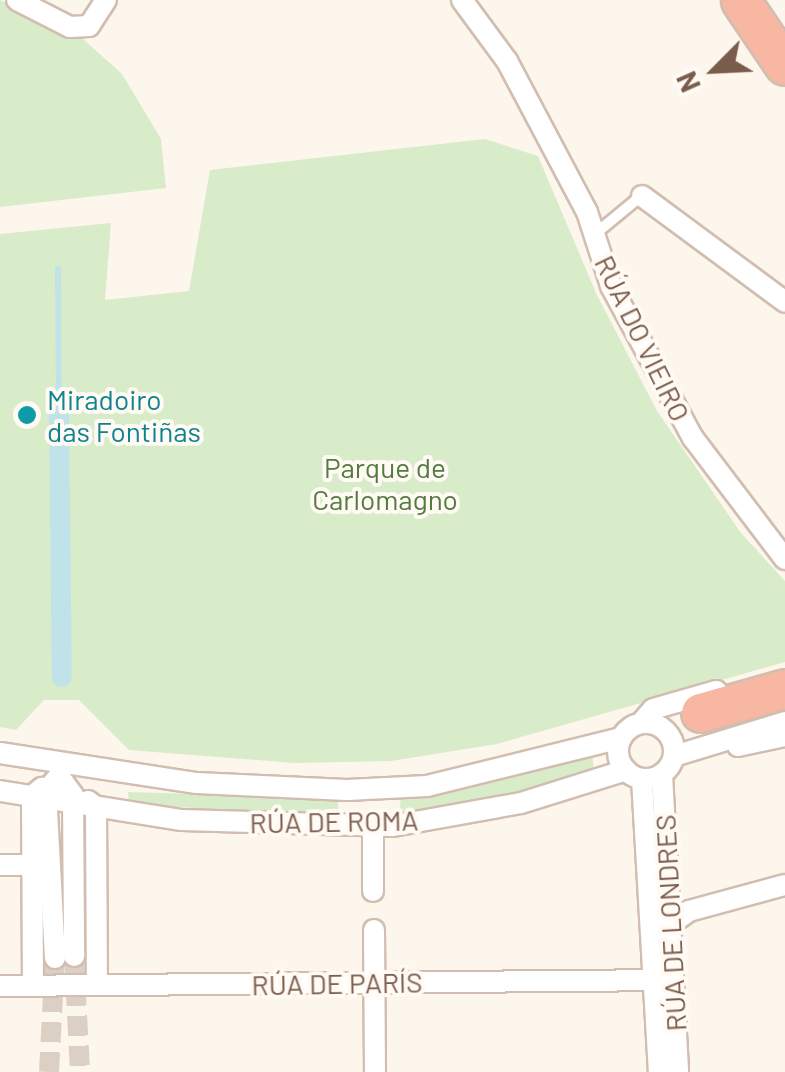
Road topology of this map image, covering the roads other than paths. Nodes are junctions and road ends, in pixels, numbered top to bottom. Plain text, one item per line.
1 (17, 0) edge
2 (106, 0) edge
3 (462, 0) edge
4 (741, 0) edge
5 (785, 49) edge
6 (785, 66) edge
7 (642, 196) joint
8 (594, 234) junction
9 (785, 302) edge
10 (785, 559) edge
11 (785, 672) edge
12 (785, 689) edge
13 (785, 703) edge
14 (698, 720) junction
15 (785, 722) edge
16 (641, 723) junction
17 (665, 730) junction
18 (785, 736) edge
19 (621, 738) junction
20 (0, 753) edge
21 (0, 766) edge
22 (651, 770) junction
23 (220, 784) junction
24 (0, 791) edge
25 (54, 791) junction
26 (96, 808) junction
27 (373, 826) junction
28 (0, 865) edge
29 (32, 865) junction
30 (785, 885) edge
31 (373, 891) dead end
32 (671, 924) junction
33 (374, 930) dead end
34 (64, 957) tunnel mouth
35 (664, 980) junction
36 (374, 982) junction
37 (97, 985) junction
38 (0, 986) edge
39 (33, 986) junction
40 (375, 1072) edge
41 (659, 1072) edge
42 (678, 1072) edge

1 - 2 street
3 - 8 street, RÚA DO VIEIRO
4 - 5 highway
4 - 6 highway
7 - 8 lane
7 - 9 street
8 - 10 street, RÚA DO VIEIRO
11 - 14 street, RÚA DE ROMA
12 - 14 highway
13 - 14 street, RÚA DE ROMA
14 - 15 street, RÚA DE ROMA
14 - 16 street, RÚA DE ROMA
14 - 17 street, RÚA DE ROMA
14 - 18 street, RÚA DE ROMA
14 - 22 street, RÚA DE ROMA
16 - 17 street
16 - 19 street, RÚA DE ROMA
17 - 22 street
19 - 22 street
19 - 23 street, RÚA DE ROMA
20 - 23 street, RÚA DE ROMA
21 - 25 street, RÚA DE ROMA
22 - 27 street, RÚA DE ROMA
22 - 32 street, RÚA DE LONDRES
22 - 35 street, RÚA DE LONDRES
23 - 25 street, RÚA DE ROMA
24 - 25 street, RÚA DE ROMA
25 - 26 street, RÚA DE ROMA
25 - 29 street
25 - 34 street
26 - 27 street, RÚA DE ROMA
26 - 37 street
27 - 31 street
28 - 29 street
29 - 39 street
30 - 32 street
32 - 35 street, RÚA DE LONDRES
33 - 36 street
35 - 36 street, RÚA DE PARÍS
35 - 41 street, RÚA DE LONDRES
35 - 42 street, RÚA DE LONDRES
36 - 37 street, RÚA DE PARÍS
36 - 40 street
37 - 39 street, RÚA DE PARÍS
38 - 39 street, RÚA DE PARÍS

